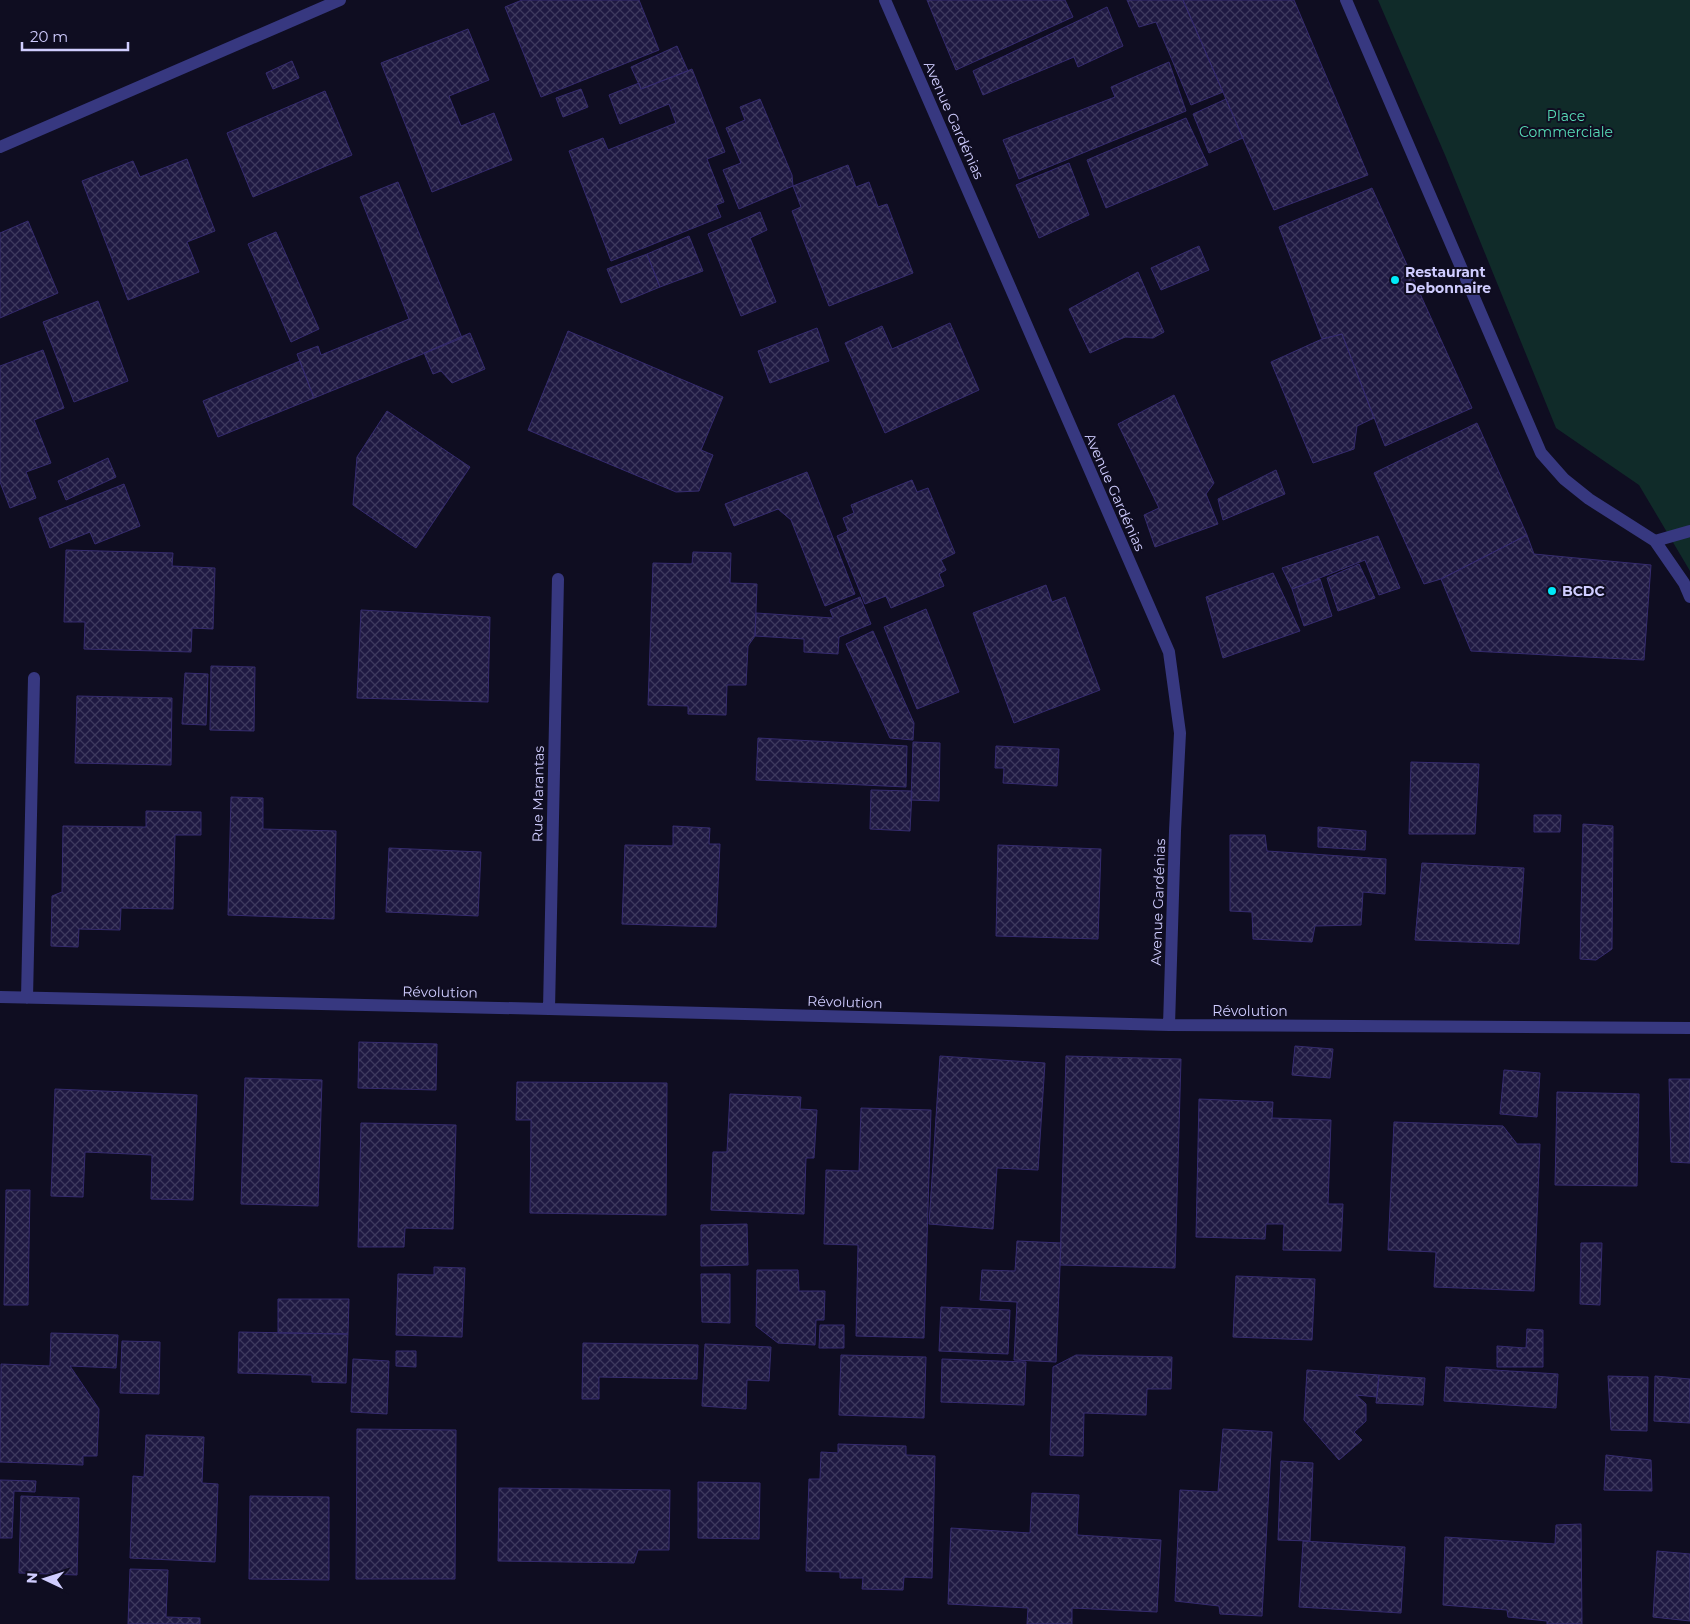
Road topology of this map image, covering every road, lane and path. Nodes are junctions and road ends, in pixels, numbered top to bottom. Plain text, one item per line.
1 (340, 0) edge
2 (885, 0) edge
3 (1346, 0) edge
4 (0, 147) edge
5 (1690, 532) edge
6 (1655, 540) junction
7 (558, 579) dead end
8 (1690, 597) edge
9 (34, 678) dead end
10 (0, 998) edge
11 (27, 998) junction
12 (549, 1009) junction
13 (1169, 1025) junction
14 (1690, 1028) edge

1 - 4 street
2 - 13 street, Avenue Gardénias
3 - 6 street
5 - 6 street
6 - 8 street
7 - 12 street, Rue Marantas
9 - 11 street
10 - 11 street, Révolution
11 - 12 street, Révolution
12 - 13 street, Révolution
13 - 14 street, Révolution

